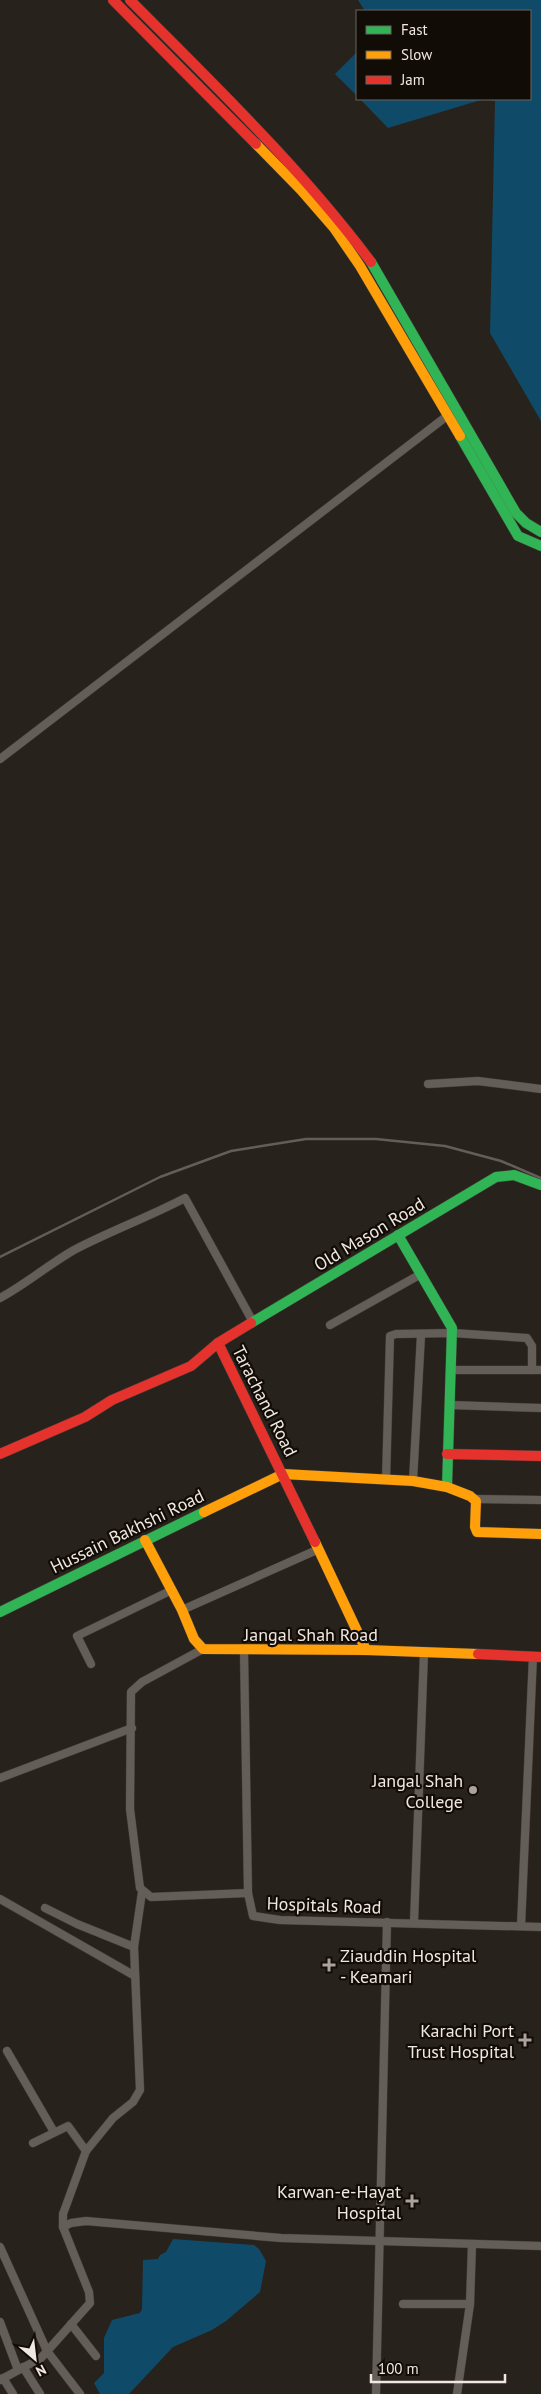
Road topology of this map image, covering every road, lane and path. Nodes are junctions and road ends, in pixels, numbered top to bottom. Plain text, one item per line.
1 (113, 0) edge
2 (130, 0) edge
3 (447, 416) junction
4 (541, 532) edge
5 (541, 546) edge
6 (0, 759) edge
7 (428, 1084) dead end
8 (541, 1089) edge
9 (541, 1185) edge
10 (398, 1236) junction
11 (421, 1274) junction
12 (0, 1298) edge
13 (253, 1322) junction
14 (330, 1325) dead end
15 (453, 1333) junction
16 (421, 1334) junction
17 (218, 1343) junction
18 (450, 1370) junction
19 (532, 1370) junction
20 (541, 1370) edge
21 (450, 1405) junction
22 (541, 1408) edge
23 (0, 1454) edge
24 (447, 1454) junction
25 (541, 1456) edge
26 (283, 1474) junction
27 (386, 1480) junction
28 (413, 1481) junction
29 (447, 1487) junction
30 (475, 1499) junction
31 (541, 1500) edge
32 (541, 1534) edge
33 (146, 1540) junction
34 (319, 1549) junction
35 (172, 1590) junction
36 (182, 1610) junction
37 (0, 1612) edge
38 (204, 1648) junction
39 (244, 1650) junction
40 (366, 1650) junction
41 (424, 1652) junction
42 (537, 1656) edge
43 (91, 1664) dead end
44 (132, 1728) junction
45 (0, 1778) edge
46 (142, 1892) junction
47 (248, 1893) junction
48 (0, 1899) edge
49 (45, 1908) dead end
50 (387, 1922) junction
51 (414, 1923) junction
52 (521, 1926) junction
53 (541, 1927) edge
54 (134, 1947) junction
55 (135, 1976) junction
56 (7, 2051) dead end
57 (54, 2132) junction
58 (33, 2143) dead end
59 (86, 2151) junction
60 (63, 2227) junction
61 (379, 2241) junction
62 (472, 2244) junction
63 (0, 2246) edge
64 (541, 2246) edge
65 (403, 2304) dead end
66 (470, 2304) junction
67 (0, 2322) edge
68 (71, 2324) junction
69 (47, 2351) junction
70 (96, 2356) dead end
71 (20, 2369) junction
72 (2, 2379) edge
73 (13, 2394) edge
74 (40, 2394) edge
75 (80, 2394) edge
76 (376, 2394) edge
77 (457, 2394) edge

1 - 3 street
2 - 4 street
3 - 5 street
3 - 6 street
7 - 8 street
9 - 10 street, Old Mason Road
10 - 11 street
10 - 13 street, Old Mason Road
11 - 14 street
11 - 15 street
12 - 13 street
13 - 17 street, Old Mason Road
15 - 16 street
15 - 18 street
15 - 19 street
16 - 27 street
16 - 28 street
17 - 23 street, Tarachand Road
17 - 26 street, Tarachand Road
18 - 19 street
18 - 21 street
19 - 20 street
21 - 22 street
21 - 24 street
24 - 25 street
24 - 29 street
26 - 27 street
26 - 33 street, Hussain Bakhshi Road
26 - 34 street, Tarachand Road
27 - 28 street
28 - 29 street
29 - 30 street
30 - 31 street
30 - 32 street
33 - 35 street
33 - 37 street, Hussain Bakhshi Road
34 - 36 street
34 - 40 street, Tarachand Road
35 - 36 street
35 - 43 street
36 - 38 street
38 - 39 street, Jangal Shah Road
38 - 44 street
39 - 40 street, Jangal Shah Road
39 - 47 street, Hospitals Road
40 - 41 street, Jangal Shah Road
41 - 42 street, Jangal Shah Road
41 - 51 street
42 - 52 street
44 - 45 street
44 - 46 street
46 - 47 street
46 - 54 street
47 - 50 street, Hospitals Road
48 - 55 street
49 - 54 street
50 - 51 street, Hospitals Road
50 - 61 street
51 - 52 street, Hospitals Road
52 - 53 street, Hospitals Road
54 - 55 street
55 - 59 street
56 - 57 street
57 - 58 street
57 - 59 street
59 - 60 street
60 - 61 street
60 - 68 street
61 - 62 street
61 - 76 street
62 - 64 street
62 - 66 street
63 - 69 street
65 - 66 street
66 - 77 street
67 - 71 street
68 - 69 street
68 - 70 street
69 - 71 street
69 - 75 street
71 - 72 street
71 - 74 street
72 - 73 street

